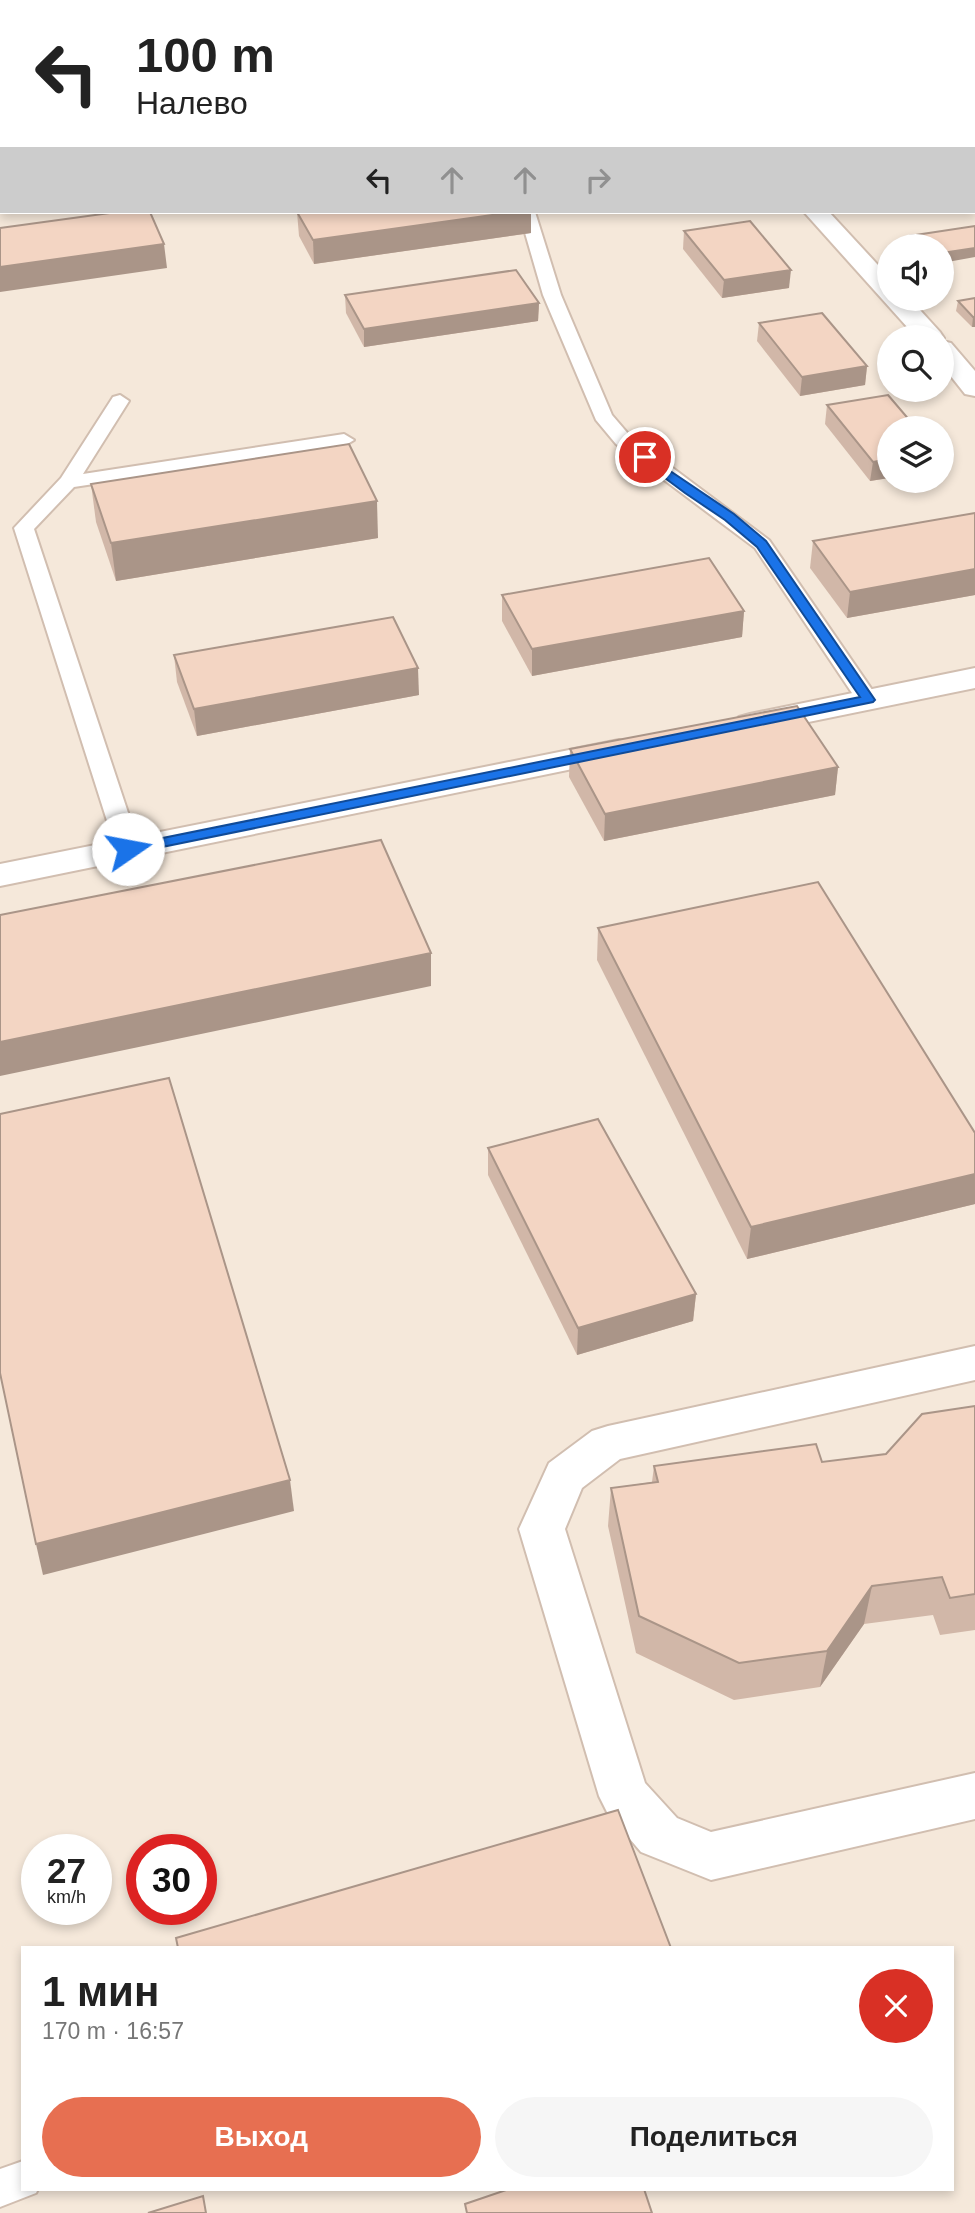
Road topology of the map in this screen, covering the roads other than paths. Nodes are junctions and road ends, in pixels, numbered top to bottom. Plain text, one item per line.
1 (528, 214) edge
2 (818, 214) edge
3 (877, 279) edge
4 (907, 311) edge
5 (919, 325) edge
6 (954, 360) edge
7 (971, 376) edge
8 (120, 401) dead end
9 (344, 440) dead end
10 (68, 482) junction
11 (975, 678) edge
12 (868, 700) junction
13 (718, 730) edge
14 (649, 744) edge
15 (128, 849) junction
16 (0, 875) edge
17 (975, 1363) edge
18 (975, 1796) edge
19 (21, 2181) edge
20 (0, 2188) edge

1 - 12 lane
2 - 3 street
4 - 5 street
6 - 7 street
8 - 10 lane
9 - 10 lane
10 - 15 lane
11 - 12 street
12 - 13 street
14 - 15 street
15 - 16 street
17 - 18 street
19 - 20 lane

